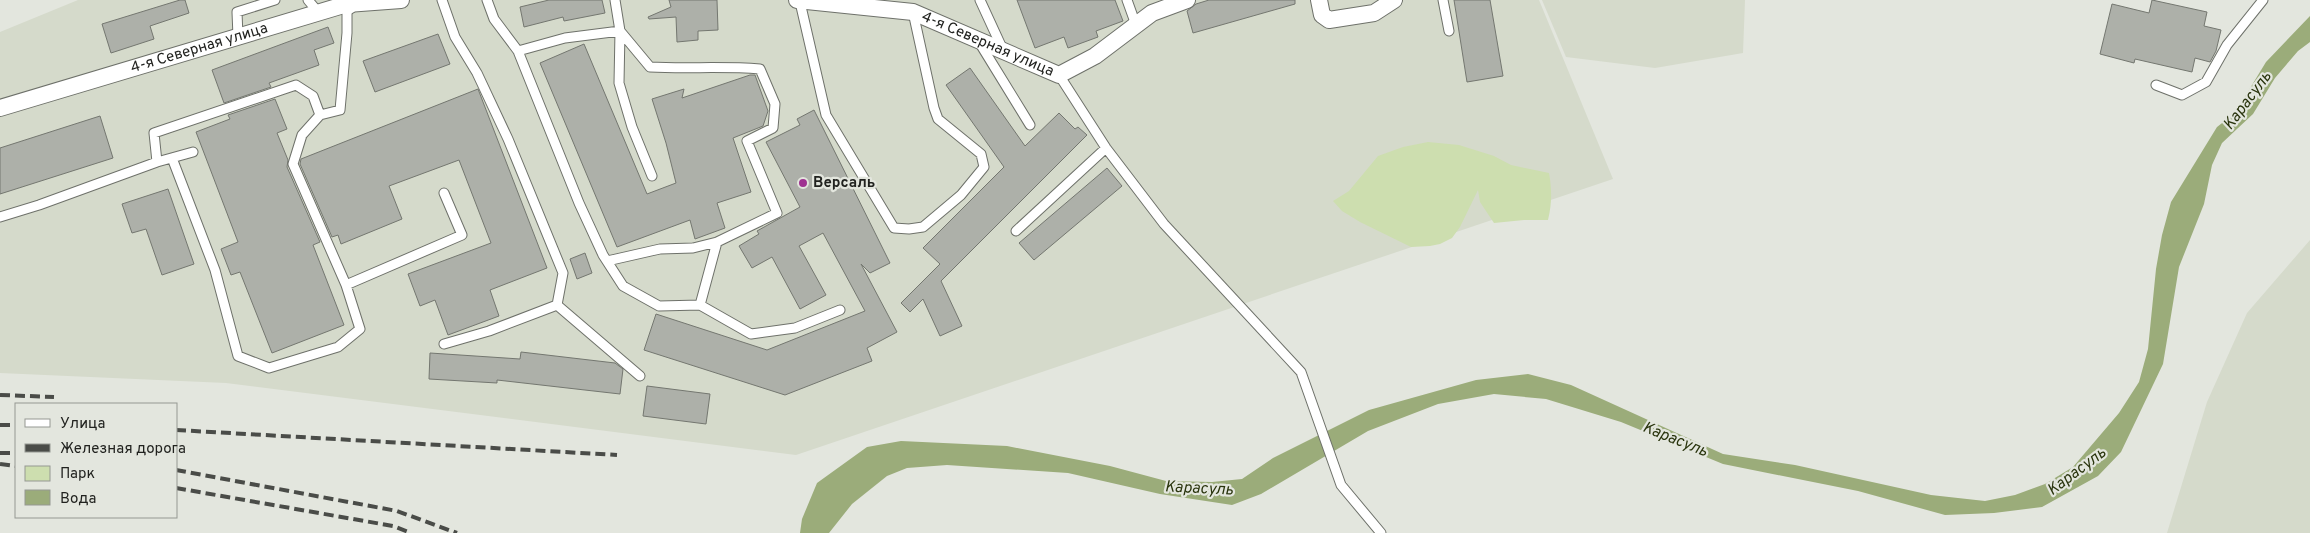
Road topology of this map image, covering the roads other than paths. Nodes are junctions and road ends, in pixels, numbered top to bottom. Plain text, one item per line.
1 (275, 0) edge
2 (308, 0) edge
3 (392, 0) edge
4 (442, 0) edge
5 (487, 0) edge
6 (615, 0) edge
7 (980, 0) edge
8 (1128, 0) edge
9 (1186, 0) edge
10 (1319, 0) edge
11 (1394, 0) edge
12 (1443, 0) edge
13 (2263, 0) edge
14 (800, 1) edge
15 (349, 2) edge
16 (913, 12) junction
17 (319, 13) junction
18 (1136, 25) junction
19 (620, 31) junction
20 (1448, 31) dead end
21 (238, 37) junction
22 (977, 40) junction
23 (1003, 50) junction
24 (518, 51) junction
25 (1059, 75) junction
26 (2156, 85) dead end
27 (0, 108) edge
28 (320, 115) junction
29 (1030, 124) dead end
30 (1106, 148) junction
31 (193, 152) dead end
32 (172, 158) junction
33 (157, 162) junction
34 (652, 176) dead end
35 (444, 193) dead end
36 (0, 217) edge
37 (1016, 231) dead end
38 (717, 242) junction
39 (607, 261) junction
40 (346, 285) junction
41 (557, 305) junction
42 (700, 305) junction
43 (840, 310) dead end
44 (444, 344) dead end
45 (640, 376) dead end
46 (1382, 533) edge

1 - 21 lane
2 - 17 lane
3 - 15 street, 4-я Северная улица
4 - 41 lane
5 - 24 lane
6 - 19 lane
7 - 23 lane
8 - 18 lane
9 - 18 street, 4-я Северная улица
10 - 11 street
12 - 20 lane
13 - 26 lane
14 - 16 street, 4-я Северная улица
14 - 16 lane
15 - 17 street, 4-я Северная улица
15 - 28 lane
16 - 22 street, 4-я Северная улица
17 - 21 street, 4-я Северная улица
18 - 25 street, 4-я Северная улица
19 - 24 lane
19 - 34 lane
19 - 38 lane
21 - 27 street, 4-я Северная улица
22 - 23 street, 4-я Северная улица
22 - 29 lane
23 - 25 street, 4-я Северная улица
24 - 39 lane
25 - 30 lane
28 - 33 lane
28 - 40 lane
30 - 37 lane
30 - 46 lane
31 - 32 lane
32 - 33 lane
32 - 40 lane
33 - 36 lane
35 - 40 lane
38 - 39 lane
38 - 42 lane
39 - 42 lane
41 - 44 lane
41 - 45 lane
42 - 43 lane

